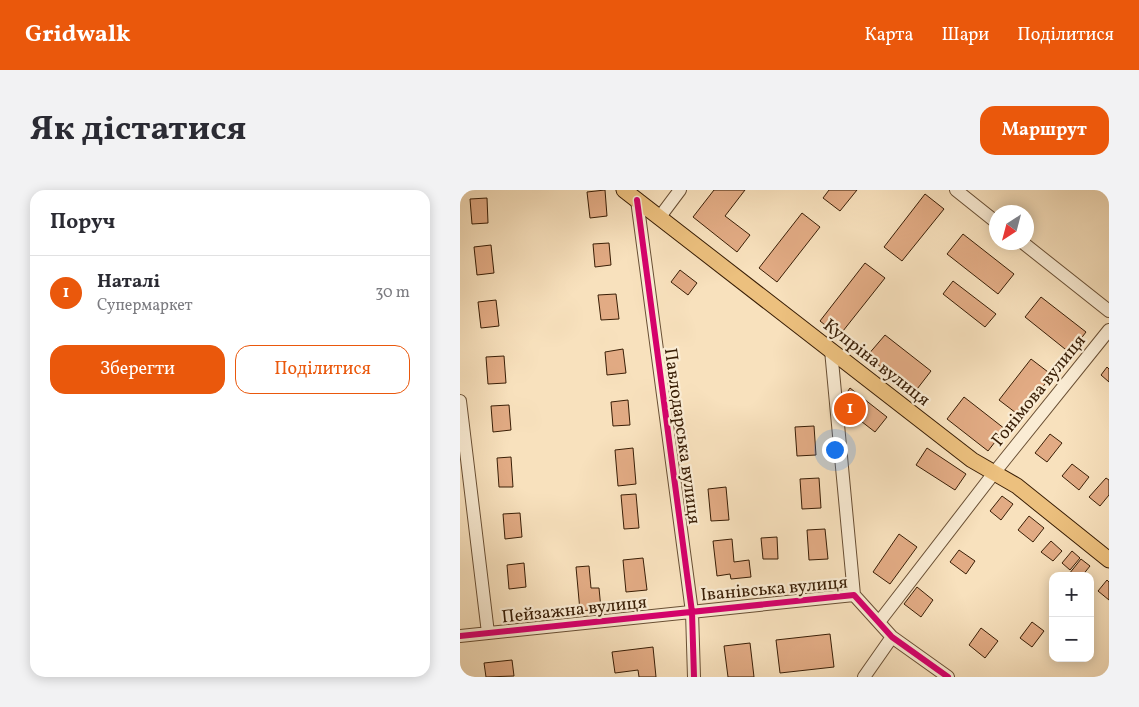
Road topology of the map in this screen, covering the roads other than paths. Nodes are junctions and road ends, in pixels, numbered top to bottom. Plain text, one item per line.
1 (624, 190) edge
2 (680, 190) edge
3 (956, 190) edge
4 (637, 200) junction
5 (989, 216) edge
6 (659, 218) junction
7 (1032, 250) edge
8 (1109, 312) edge
9 (1109, 330) edge
10 (831, 350) junction
11 (460, 401) edge
12 (464, 465) edge
13 (994, 473) junction
14 (1109, 560) edge
15 (854, 595) junction
16 (692, 612) junction
17 (879, 622) junction
18 (488, 633) junction
19 (460, 636) edge
20 (892, 637) junction
21 (694, 677) edge
22 (864, 677) edge
23 (948, 677) edge

1 - 4 main road, Купріна вулиця
2 - 6 street
3 - 5 street
4 - 6 main road, Купріна вулиця
4 - 16 street, Павлодарська вулиця
6 - 10 main road, Купріна вулиця
7 - 8 street
9 - 13 street, Гонімова вулиця
10 - 13 main road, Купріна вулиця
10 - 15 street
11 - 12 street
12 - 18 street
13 - 14 main road, Купріна вулиця
13 - 17 street
15 - 16 street, Іванівська вулиця
15 - 17 street, Іванівська вулиця
16 - 18 street, Пейзажна вулиця
16 - 21 street, Павлодарська вулиця
17 - 20 street, Іванівська вулиця
18 - 19 street, Пейзажна вулиця
20 - 22 street
20 - 23 street, Іванівська вулиця

